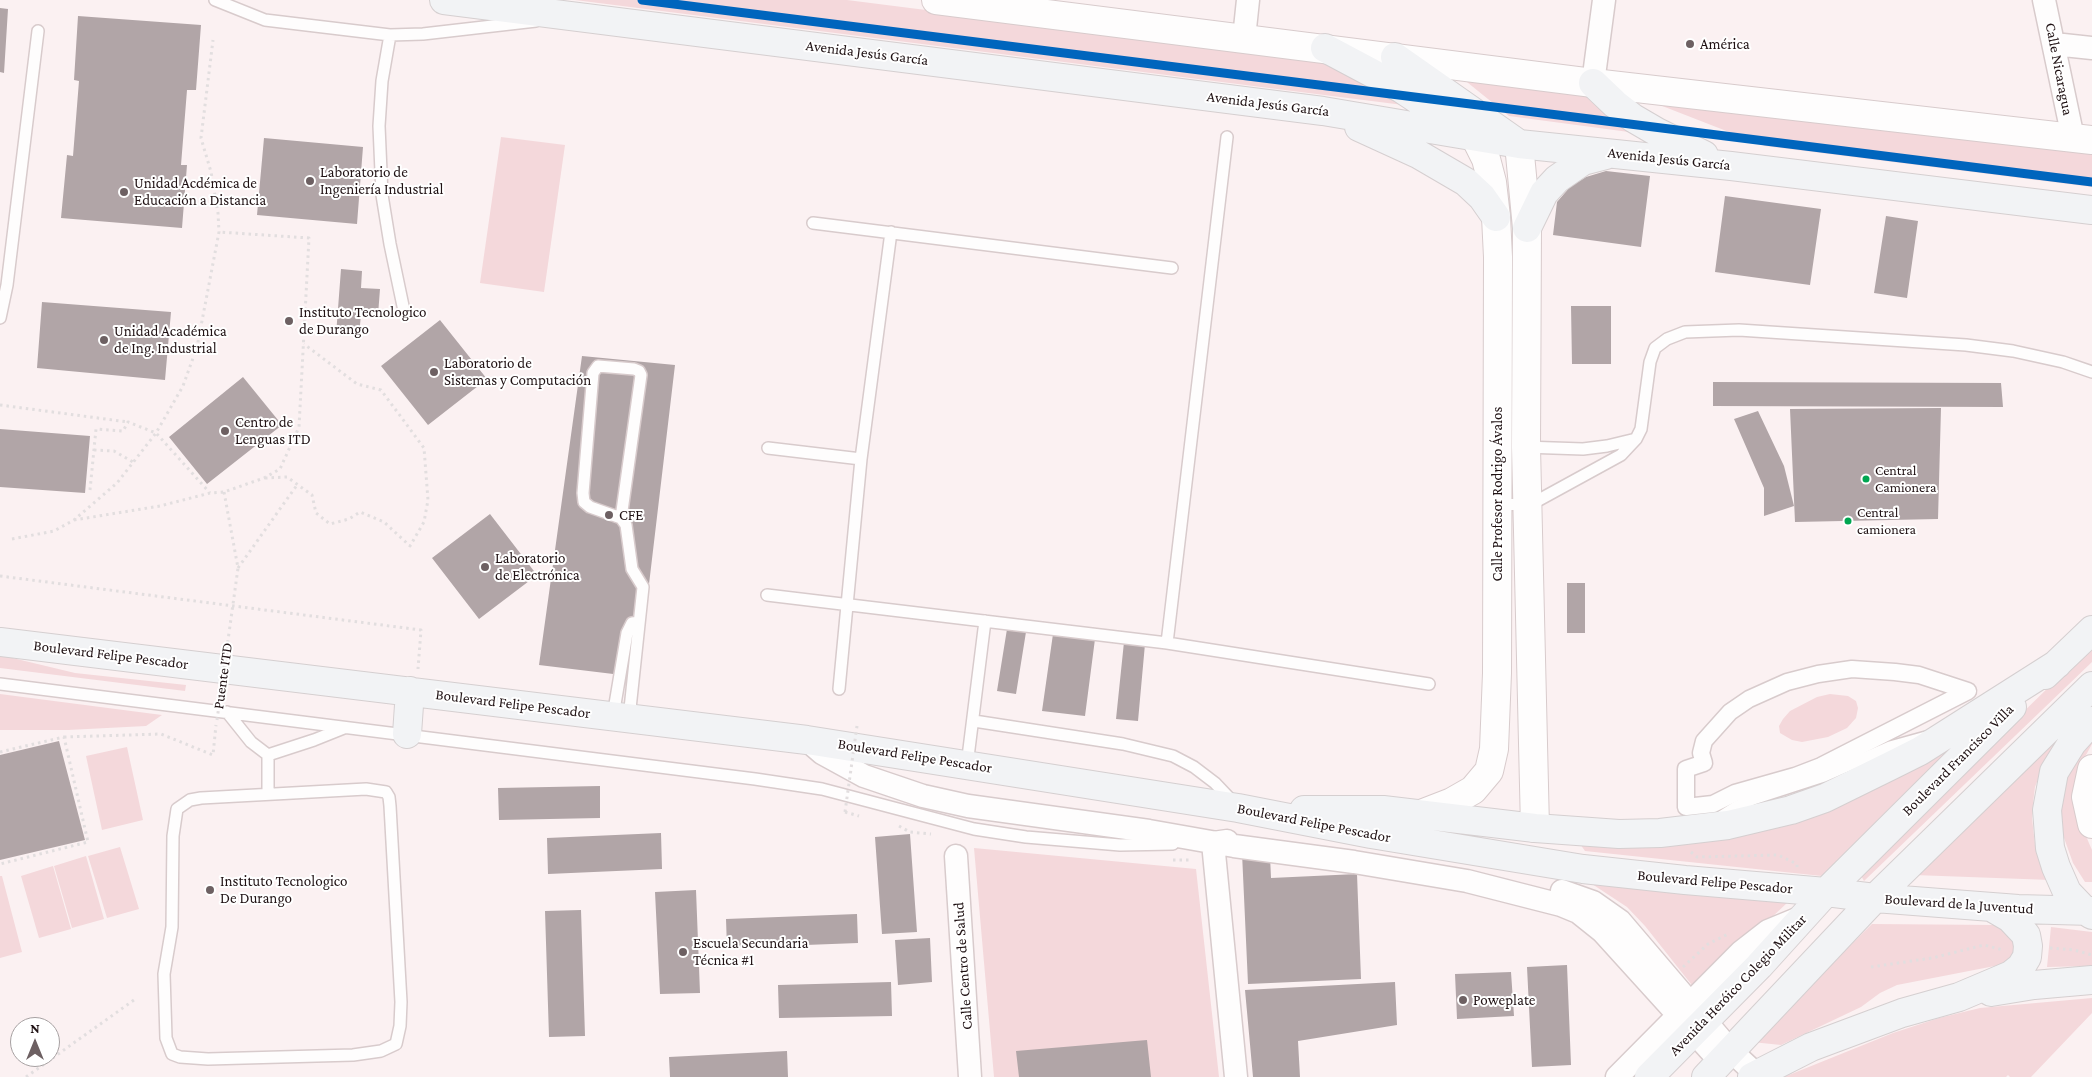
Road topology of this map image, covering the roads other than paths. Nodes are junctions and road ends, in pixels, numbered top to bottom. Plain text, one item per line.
1 (216, 0) edge
2 (444, 0) edge
3 (936, 0) edge
4 (1248, 0) edge
5 (1604, 0) edge
6 (2044, 0) edge
7 (561, 15) junction
8 (38, 31) dead end
9 (390, 35) junction
10 (1244, 38) junction
11 (2054, 44) junction
12 (1325, 48) junction
13 (2092, 48) edge
14 (1395, 57) junction
15 (1594, 83) junction
16 (1323, 111) junction
17 (1227, 137) dead end
18 (1475, 137) junction
19 (2082, 139) edge
20 (1519, 144) junction
21 (1620, 154) junction
22 (1731, 166) junction
23 (2092, 210) edge
24 (1496, 218) junction
25 (814, 223) dead end
26 (1527, 228) junction
27 (891, 232) junction
28 (1172, 268) dead end
29 (403, 306) dead end
30 (0, 318) edge
31 (2092, 372) edge
32 (1636, 439) junction
33 (1512, 447) junction
34 (768, 448) dead end
35 (861, 458) junction
36 (1528, 504) junction
37 (1497, 505) junction
38 (621, 518) junction
39 (767, 595) dead end
40 (847, 604) junction
41 (985, 621) junction
42 (2092, 630) edge
43 (0, 642) edge
44 (1167, 643) junction
45 (2057, 664) junction
46 (0, 684) edge
47 (1429, 684) dead end
48 (2092, 686) edge
49 (839, 689) dead end
50 (410, 691) junction
51 (227, 712) junction
52 (621, 717) junction
53 (974, 721) junction
54 (2092, 721) edge
55 (345, 728) junction
56 (406, 734) junction
57 (807, 740) junction
58 (268, 755) junction
59 (967, 765) junction
60 (2092, 769) edge
61 (268, 794) junction
62 (1686, 807) joint
63 (1251, 810) junction
64 (1420, 814) junction
65 (2092, 824) edge
66 (1535, 828) junction
67 (1213, 843) junction
68 (956, 856) dead end
69 (1583, 869) junction
70 (1826, 892) junction
71 (1874, 898) junction
72 (1991, 906) junction
73 (2089, 912) edge
74 (2092, 980) edge
75 (1960, 997) junction
76 (1693, 1017) junction
77 (1719, 1062) edge
78 (1755, 1076) edge
79 (970, 1077) edge
80 (1236, 1077) edge
81 (1617, 1077) edge
82 (1649, 1077) edge

1 - 9 lane
2 - 7 main road, Avenida Jesús García
3 - 10 street
4 - 10 street
5 - 15 street
6 - 11 street, Calle Nicaragua
7 - 9 lane
7 - 16 main road, Avenida Jesús García
8 - 30 lane
9 - 29 lane
10 - 12 street
11 - 13 street
11 - 19 street, Calle Nicaragua
12 - 14 street
12 - 18 main road
14 - 15 street
14 - 20 main road
15 - 19 street
15 - 22 main road
16 - 18 main road, Avenida Jesús García
16 - 24 main road
17 - 44 lane
18 - 20 main road, Avenida Jesús García
18 - 24 street, Calle Profesor Rodrigo Ávalos
20 - 21 main road, Avenida Jesús García
20 - 26 street, Calle Profesor Rodrigo Ávalos
21 - 22 main road, Avenida Jesús García
21 - 26 main road
22 - 23 main road, Avenida Jesús García
24 - 33 street, Calle Profesor Rodrigo Ávalos
25 - 27 lane
26 - 33 street, Calle Profesor Rodrigo Ávalos
27 - 28 lane
27 - 35 lane
31 - 32 lane
32 - 33 lane
32 - 36 lane
33 - 36 street, Calle Profesor Rodrigo Ávalos
33 - 37 street, Calle Profesor Rodrigo Ávalos
34 - 35 lane
35 - 40 lane
36 - 37 lane
36 - 66 street, Calle Profesor Rodrigo Ávalos
37 - 64 street, Calle Profesor Rodrigo Ávalos
38 - 38 lane
38 - 52 lane
39 - 40 lane
40 - 41 lane
40 - 49 lane
41 - 44 lane
41 - 53 lane
42 - 45 main road, Boulevard Francisco Villa
43 - 50 main road, Boulevard Felipe Pescador
44 - 47 lane
45 - 66 main road
45 - 70 main road, Boulevard Francisco Villa
46 - 51 lane
48 - 71 main road
50 - 52 main road, Boulevard Felipe Pescador
50 - 56 main road
51 - 55 lane
51 - 58 lane
52 - 57 main road, Boulevard Felipe Pescador
53 - 59 lane
53 - 63 lane
54 - 73 main road
55 - 56 lane
55 - 58 lane
56 - 67 lane
57 - 59 main road, Boulevard Felipe Pescador
57 - 67 street
58 - 61 lane
59 - 63 main road, Boulevard Felipe Pescador
60 - 65 street
61 - 61 lane
62 - 62 street
63 - 64 main road
63 - 69 main road, Boulevard Felipe Pescador
64 - 66 main road
66 - 69 main road
67 - 76 street
67 - 80 street
68 - 79 street, Calle Centro de Salud
69 - 70 main road, Boulevard Felipe Pescador
70 - 71 main road, Boulevard de la Juventud
70 - 76 main road, Avenida Heróico Colegio Militar
71 - 72 main road, Boulevard de la Juventud
71 - 77 main road
72 - 73 main road, Boulevard de la Juventud
72 - 75 main road
74 - 75 main road
75 - 78 main road
76 - 77 street
76 - 81 street
76 - 82 main road, Avenida Heróico Colegio Militar
77 - 78 street

